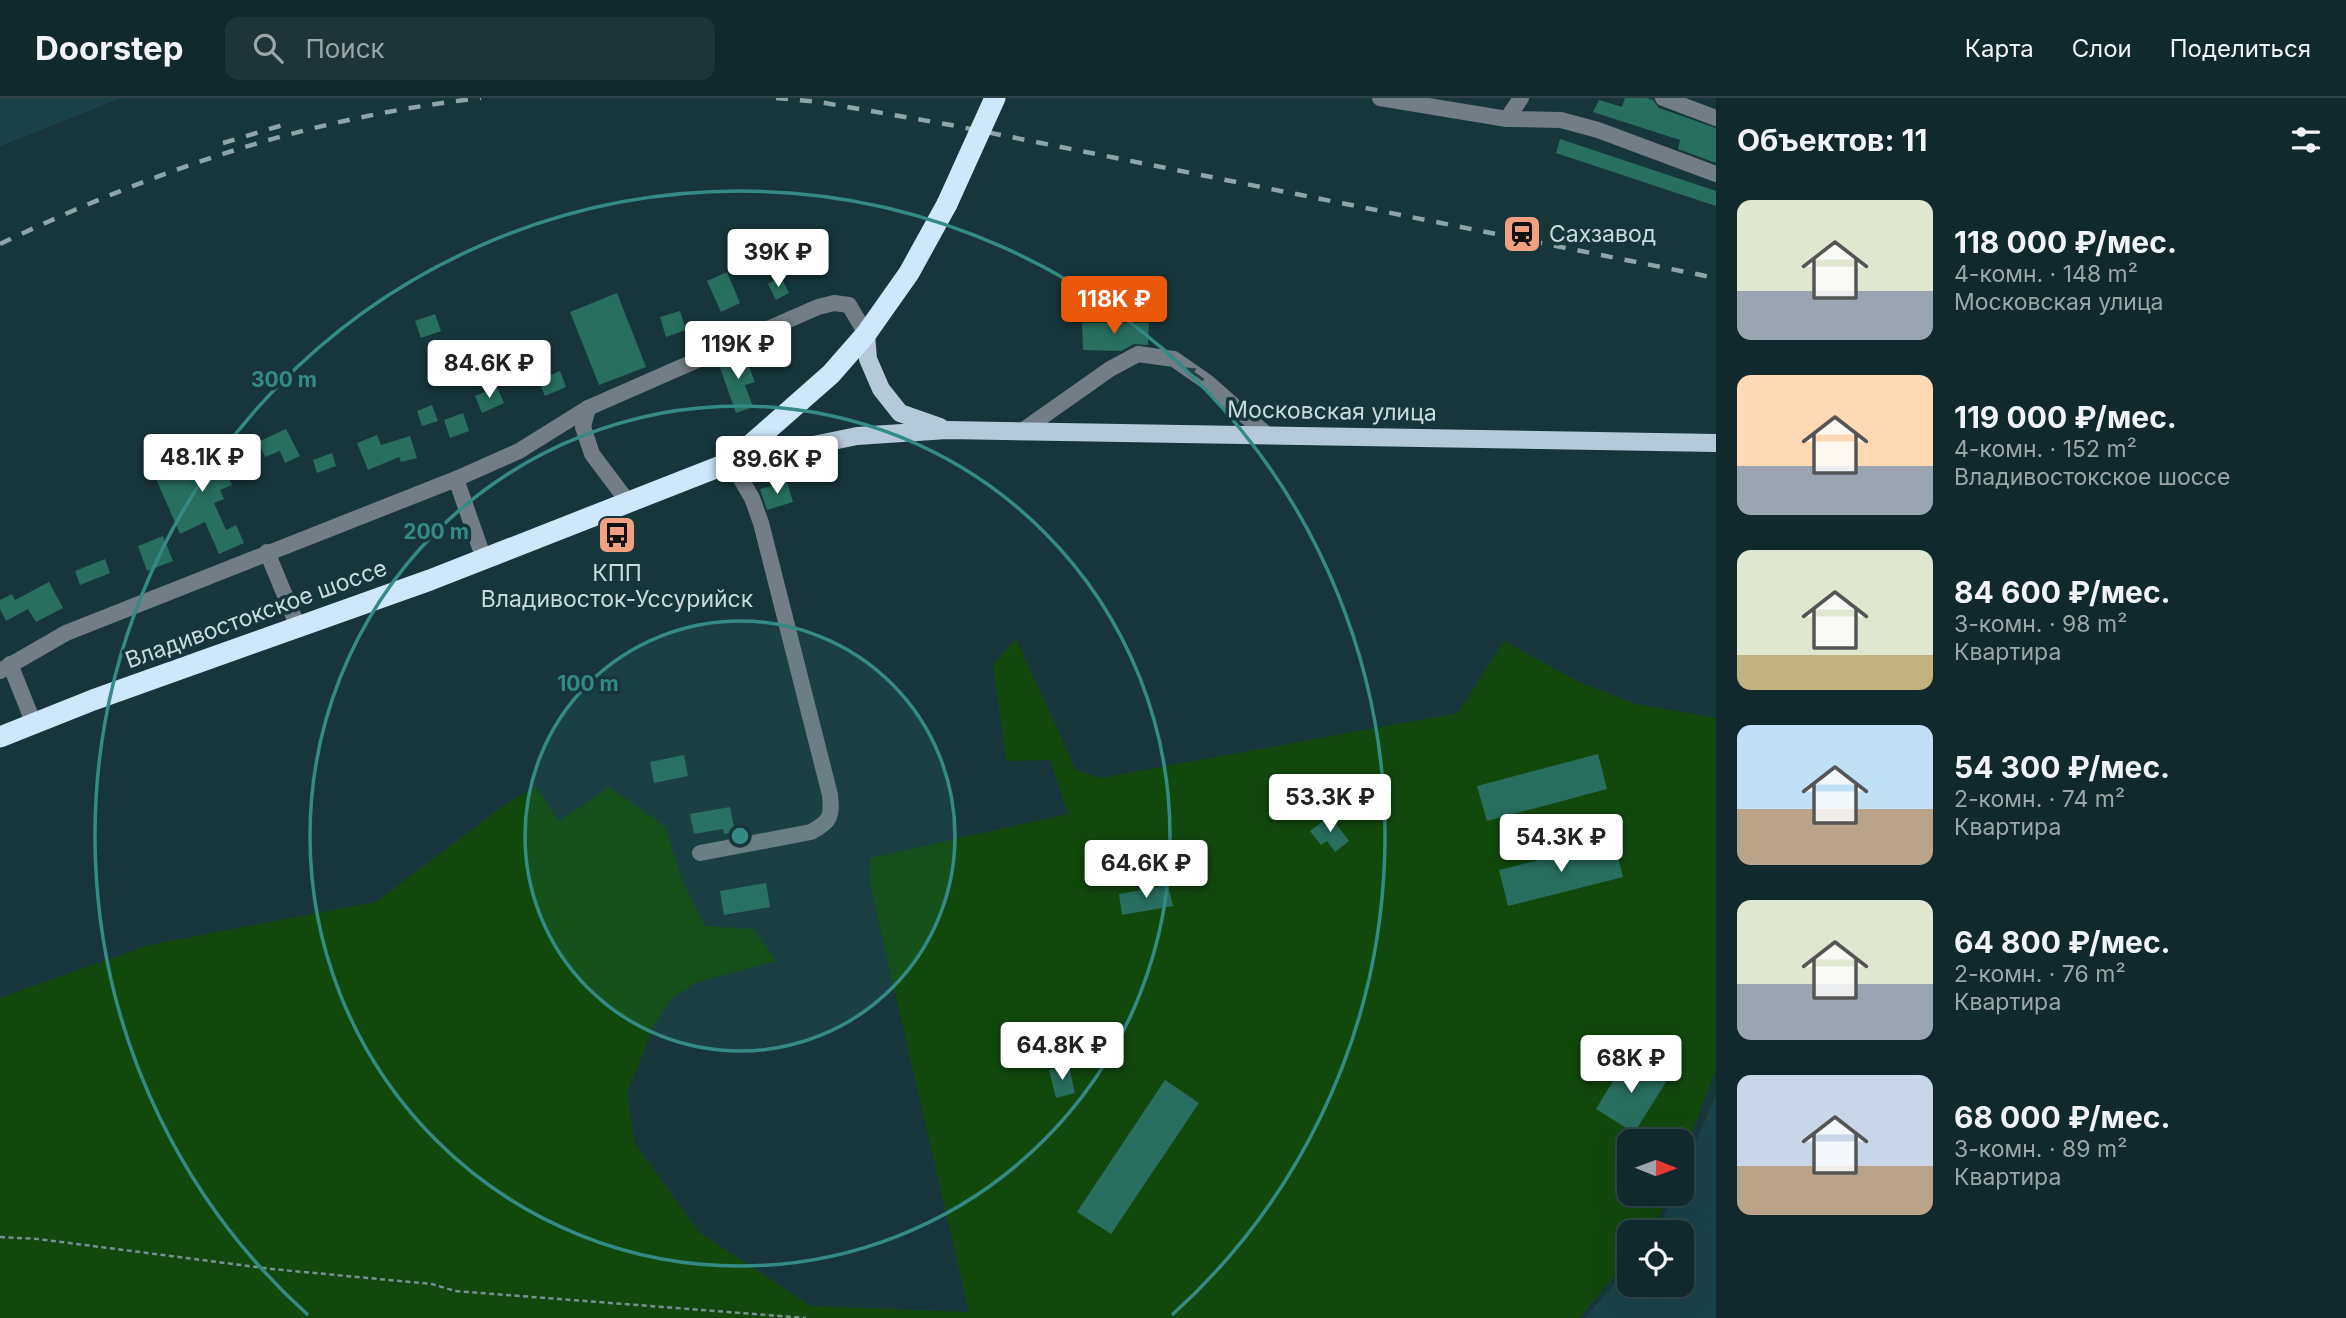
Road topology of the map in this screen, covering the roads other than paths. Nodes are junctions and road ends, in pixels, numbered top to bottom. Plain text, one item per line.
1 (995, 98) edge
2 (1380, 98) edge
3 (1521, 98) edge
4 (1663, 98) edge
5 (1716, 118) edge
6 (1507, 119) junction
7 (1716, 174) edge
8 (866, 334) junction
9 (589, 408) junction
10 (947, 430) junction
11 (1022, 431) junction
12 (1266, 434) junction
13 (1716, 443) edge
14 (731, 461) junction
15 (456, 478) junction
16 (628, 502) junction
17 (267, 552) junction
18 (484, 559) junction
19 (298, 627) junction
20 (5, 667) edge
21 (34, 724) junction
22 (0, 737) edge
23 (700, 853) dead end

1 - 8 highway, Владивостокское шоссе, bridge
2 - 6 street
3 - 6 street
4 - 5 street
6 - 7 street
8 - 9 street
8 - 10 main road, Московская улица
8 - 14 highway, Владивостокское шоссе
9 - 15 street
9 - 16 street
10 - 11 main road, Московская улица
10 - 14 main road, Московская улица
11 - 12 main road, Московская улица
12 -> 11 street
12 - 13 main road, Московская улица
14 - 16 highway, Владивостокское шоссе
14 - 23 street
15 - 17 street
15 - 18 street
16 - 18 highway, Владивостокское шоссе
17 - 19 street
17 - 20 street
18 - 19 highway, Владивостокское шоссе
19 - 21 highway, Владивостокское шоссе
20 - 21 street
21 - 22 highway, Владивостокское шоссе

